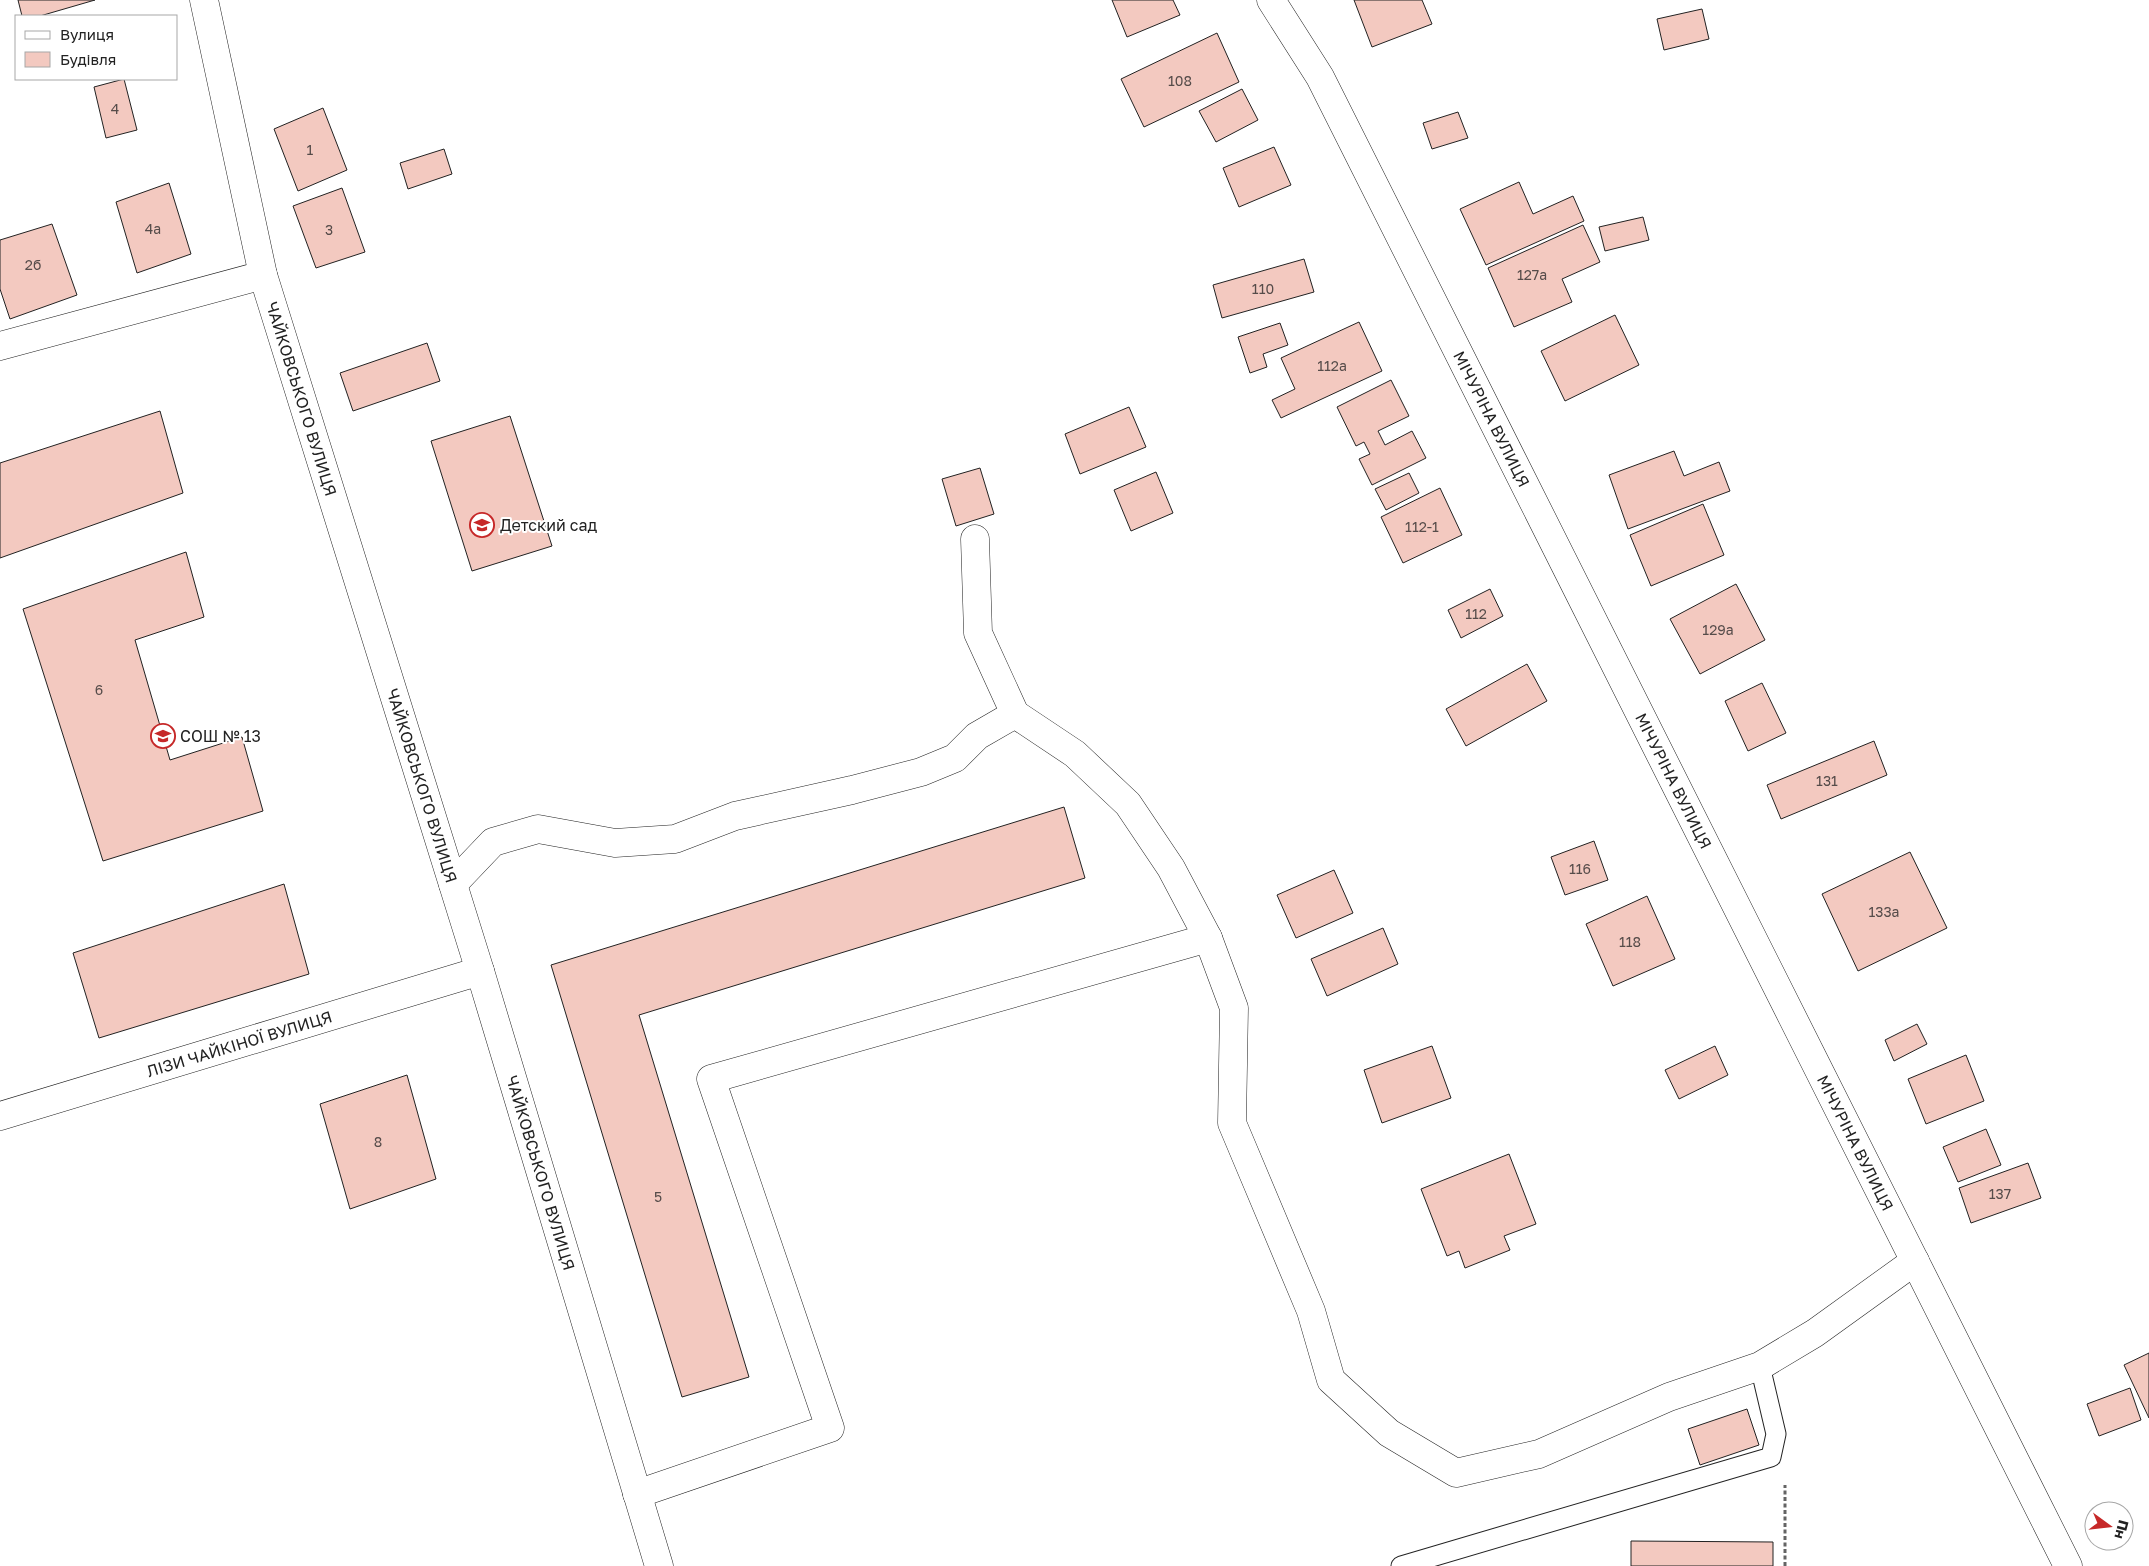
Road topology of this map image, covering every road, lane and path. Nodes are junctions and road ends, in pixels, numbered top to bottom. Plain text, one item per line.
1 (204, 0) edge
2 (1271, 0) edge
3 (263, 275) junction
4 (0, 346) edge
5 (975, 539) dead end
6 (1015, 714) junction
7 (453, 884) junction
8 (1208, 938) junction
9 (480, 971) junction
10 (0, 1116) edge
11 (1915, 1261) junction
12 (1760, 1366) junction
13 (637, 1494) junction
14 (659, 1566) edge
15 (1401, 1566) edge
16 (2068, 1566) edge

1 - 3 street, ЧАЙКОВСЬКОГО ВУЛИЦЯ
2 - 11 street, МІЧУРІНА ВУЛИЦЯ
3 - 4 street
3 - 7 street, ЧАЙКОВСЬКОГО ВУЛИЦЯ
5 - 6 street
6 - 7 street
6 - 8 street
7 - 9 street, ЧАЙКОВСЬКОГО ВУЛИЦЯ
8 - 12 street
8 - 13 street
9 - 10 street, ЛІЗИ ЧАЙКІНОЇ ВУЛИЦЯ
9 - 13 street, ЧАЙКОВСЬКОГО ВУЛИЦЯ
11 - 12 street
11 - 16 street, МІЧУРІНА ВУЛИЦЯ
12 - 15 lane
13 - 14 street, ЧАЙКОВСЬКОГО ВУЛИЦЯ

